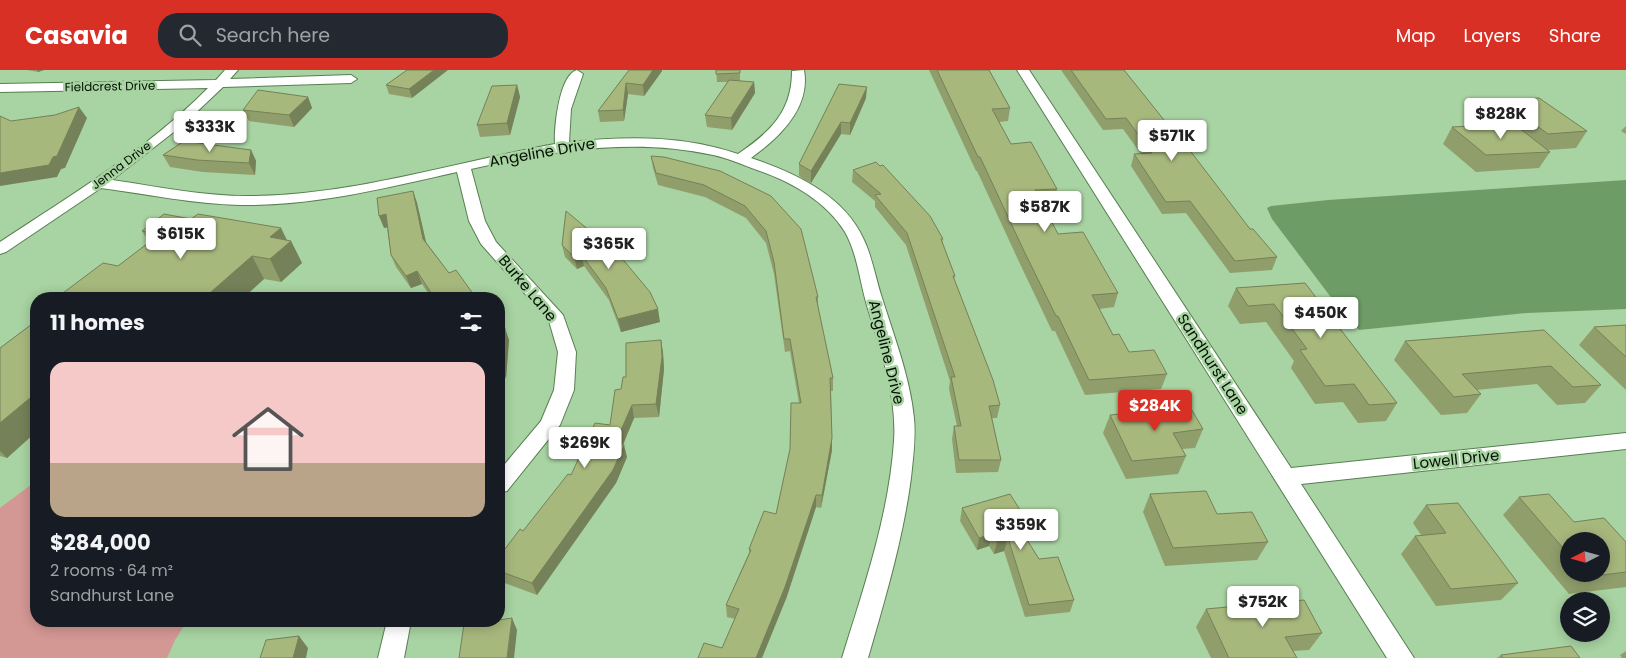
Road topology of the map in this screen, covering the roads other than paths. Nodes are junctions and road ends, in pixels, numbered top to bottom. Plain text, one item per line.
1 (232, 70) edge
2 (1023, 70) edge
3 (798, 71) edge
4 (577, 74) dead end
5 (352, 79) dead end
6 (220, 84) junction
7 (0, 88) edge
8 (562, 146) junction
9 (743, 157) junction
10 (463, 166) junction
11 (98, 182) junction
12 (0, 248) edge
13 (1626, 441) edge
14 (1286, 477) junction
15 (505, 478) edge
16 (398, 627) edge
17 (391, 658) edge
18 (855, 658) edge
19 (1401, 658) edge

1 - 6 street, Jenna Drive
2 - 14 street, Sandhurst Lane
3 - 9 street
4 - 8 street
5 - 6 street, Fieldcrest Drive
6 - 7 street, Fieldcrest Drive
6 - 11 street, Jenna Drive
8 - 9 street, Angeline Drive
8 - 10 street, Angeline Drive
9 - 18 street, Angeline Drive
10 - 11 street, Angeline Drive
10 - 15 street, Burke Lane
11 - 12 street, Jenna Drive
13 - 14 street, Lowell Drive
14 - 19 street, Sandhurst Lane
16 - 17 street

